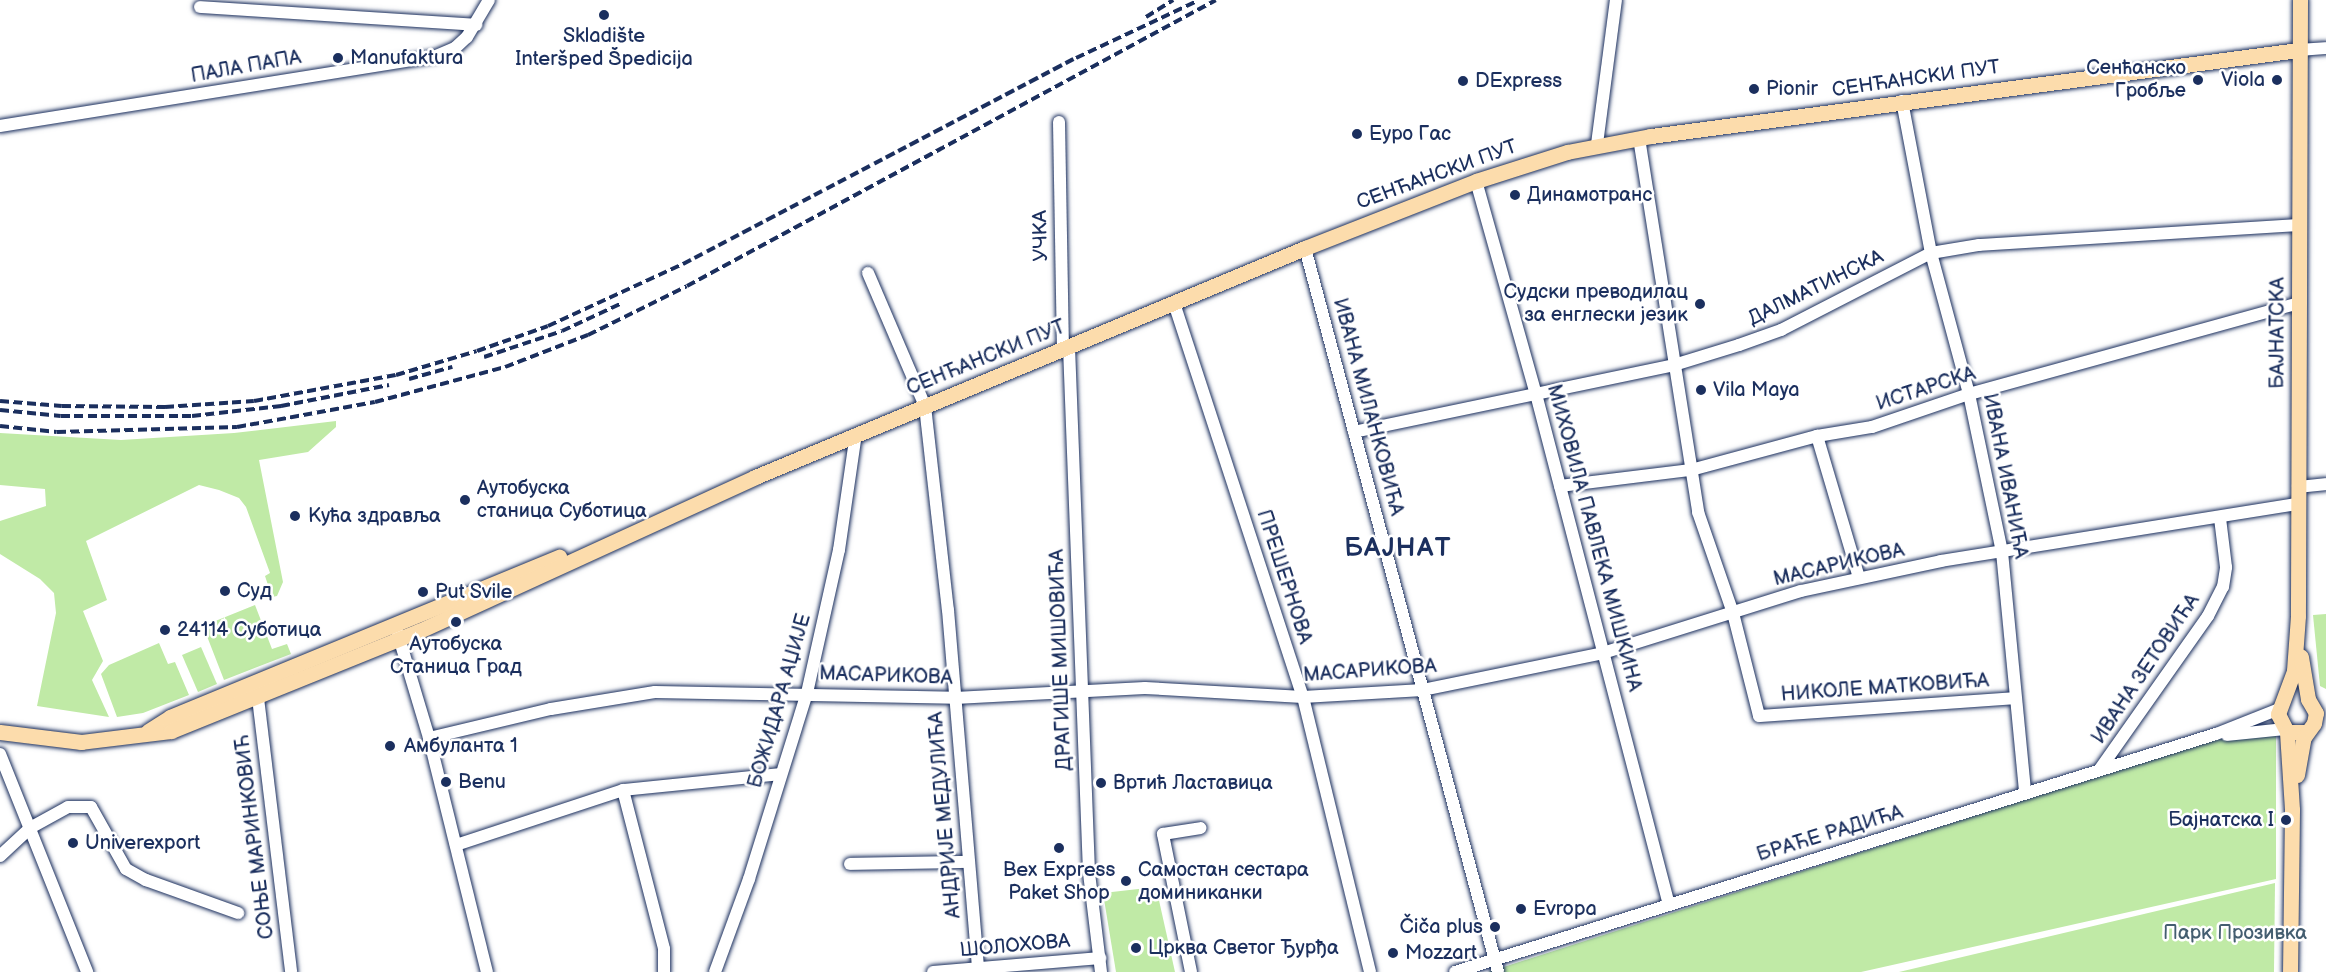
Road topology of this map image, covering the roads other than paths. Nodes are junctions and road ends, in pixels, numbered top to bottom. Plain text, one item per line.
1 (477, 0) edge
2 (489, 0) edge
3 (1616, 0) edge
4 (2300, 0) edge
5 (200, 7) dead end
6 (479, 20) junction
7 (2326, 48) edge
8 (2298, 50) junction
9 (1902, 101) junction
10 (1059, 122) dead end
11 (0, 126) edge
12 (1640, 138) junction
13 (1597, 144) junction
14 (1476, 181) junction
15 (2300, 225) junction
16 (1305, 248) junction
17 (1931, 253) junction
18 (868, 273) dead end
19 (1174, 303) junction
20 (2299, 303) junction
21 (1066, 348) junction
22 (1674, 365) junction
23 (1536, 394) junction
24 (1969, 394) junction
25 (926, 406) junction
26 (1354, 432) junction
27 (856, 434) junction
28 (1817, 436) junction
29 (1691, 470) junction
30 (2326, 484) edge
31 (1560, 486) junction
32 (2298, 487) junction
33 (2298, 504) junction
34 (2220, 518) junction
35 (617, 538) junction
36 (2002, 552) junction
37 (1859, 578) junction
38 (1733, 613) junction
39 (2298, 616) junction
40 (395, 622) junction
41 (399, 639) junction
42 (1604, 653) junction
43 (1423, 690) junction
44 (1082, 692) junction
45 (807, 693) junction
46 (1303, 697) junction
47 (258, 698) junction
48 (955, 698) junction
49 (2014, 698) junction
50 (2308, 699) junction
51 (2283, 704) junction
52 (2285, 730) junction
53 (0, 732) edge
54 (145, 732) junction
55 (2307, 732) junction
56 (2216, 734) junction
57 (429, 738) junction
58 (0, 754) edge
59 (2100, 769) junction
60 (780, 774) junction
61 (623, 790) junction
62 (2025, 793) junction
63 (2292, 810) junction
64 (30, 828) junction
65 (1201, 828) dead end
66 (456, 845) junction
67 (0, 856) edge
68 (967, 862) junction
69 (850, 864) dead end
70 (1669, 905) junction
71 (238, 913) dead end
72 (1100, 958) junction
73 (1495, 959) junction
74 (978, 969) junction
75 (87, 972) edge
76 (291, 972) edge
77 (487, 972) edge
78 (664, 972) edge
79 (715, 972) edge
80 (933, 972) edge
81 (1101, 972) edge
82 (1191, 972) edge
83 (1370, 972) edge
84 (1455, 972) edge
85 (1498, 972) edge
86 (2290, 972) edge

1 - 6 street
2 - 6 street, ПАЛА ПАПА
3 - 13 street
4 - 8 main road, БАЈНАТСКА
5 - 6 street
6 - 11 street, ПАЛА ПАПА
7 - 8 street, СЕНЋАНСКИ ПУТ
8 - 9 main road, СЕНЋАНСКИ ПУТ
8 - 15 main road, БАЈНАТСКА
9 - 12 main road, СЕНЋАНСКИ ПУТ
9 - 17 street, ИВАНА ИВАНИЋА
10 - 21 street, УЧКА
12 - 13 main road, СЕНЋАНСКИ ПУТ
12 - 22 street
13 - 14 main road, СЕНЋАНСКИ ПУТ
14 - 16 main road, СЕНЋАНСКИ ПУТ
14 - 23 street, МИХОВИЛА ПАВЛЕКА МИШКИНА
15 - 17 street, ДАЛМАТИНСКА
15 - 20 main road, БАЈНАТСКА
16 - 19 main road, СЕНЋАНСКИ ПУТ
16 - 26 street, ИВАНА МИЛАНКОВИЋА
17 - 22 street, ДАЛМАТИНСКА
17 - 24 street, ИВАНА ИВАНИЋА
18 - 25 street, АНДРИЈЕ МЕДУЛИЋА
19 - 21 main road, СЕНЋАНСКИ ПУТ
19 - 46 street, ПРЕШЕРНОВА
20 - 24 street, ИСТАРСКА
20 - 32 main road, БАЈНАТСКА
21 - 25 main road, СЕНЋАНСКИ ПУТ
21 - 44 street, ДРАГИШЕ МИШОВИЋА
22 - 23 street, ДАЛМАТИНСКА
22 - 29 street
23 - 26 street, ДАЛМАТИНСКА
23 - 31 street, МИХОВИЛА ПАВЛЕКА МИШКИНА
24 - 28 street, ИСТАРСКА
24 - 36 street, ИВАНА ИВАНИЋА
25 - 27 main road, СЕНЋАНСКИ ПУТ
25 - 48 street, АНДРИЈЕ МЕДУЛИЋА
26 - 43 street, ИВАНА МИЛАНКОВИЋА
27 - 35 main road, СЕНЋАНСКИ ПУТ
27 - 45 street, БОЖИДАРА АЏИЈЕ
28 - 29 street, ИСТАРСКА
28 - 37 street
29 - 31 street, ИСТАРСКА
29 - 38 street
30 - 32 street
31 - 42 street, МИХОВИЛА ПАВЛЕКА МИШКИНА
32 - 33 main road, БАЈНАТСКА
33 - 34 street, МАСАРИКОВА
33 - 39 main road, БАЈНАТСКА
34 - 36 street, МАСАРИКОВА
34 - 59 street, ИВАНА ЗЕТОВИЋА
35 - 40 main road, СЕНЋАНСКИ ПУТ
35 - 41 main road, СЕНЋАНСКИ ПУТ
36 - 37 street, МАСАРИКОВА
36 - 49 street, ИВАНА ИВАНИЋА
37 - 38 street, МАСАРИКОВА
38 - 42 street, МАСАРИКОВА
38 - 49 street, НИКОЛЕ МАТКОВИЋА
39 - 50 main road, БАЈНАТСКА
39 - 51 main road, БАЈНАТСКА
40 - 41 street
40 - 54 main road, СЕНЋАНСКИ ПУТ
41 - 47 main road, СЕНЋАНСКИ ПУТ
41 - 57 street
42 - 43 street, МАСАРИКОВА
42 - 70 street, МИХОВИЛА ПАВЛЕКА МИШКИНА
43 - 46 street, МАСАРИКОВА
43 - 73 street, ИВАНА МИЛАНКОВИЋА
44 - 46 street, МАСАРИКОВА
44 - 48 street, МАСАРИКОВА
44 - 72 street, ДРАГИШЕ МИШОВИЋА
45 - 48 street, МАСАРИКОВА
45 - 57 street, МАСАРИКОВА
45 - 60 street, БОЖИДАРА АЏИЈЕ
46 - 83 street, ПРЕШЕРНОВА
47 - 54 main road, СЕНЋАНСКИ ПУТ
47 - 76 street, СОЊЕ МАРИНКОВИЋ
48 - 68 street, АНДРИЈЕ МЕДУЛИЋА
49 - 62 street, ИВАНА ИВАНИЋА
50 - 51 main road
50 - 55 main road, БАЈНАТСКА
51 - 52 main road, БАЈНАТСКА
51 - 56 street, БРАЋЕ РАДИЋА
52 - 55 main road
52 - 56 street, БРАЋЕ РАДИЋА
52 - 63 main road, БАЈНАТСКА
53 - 54 main road
55 - 63 main road, БАЈНАТСКА
56 - 59 street, БРАЋЕ РАДИЋА
57 - 66 street
58 - 64 street
59 - 62 street, БРАЋЕ РАДИЋА
60 - 61 street
60 - 79 street, БОЖИДАРА АЏИЈЕ
61 - 66 street
61 - 78 street
62 - 70 street, БРАЋЕ РАДИЋА
63 - 86 main road, БАЈНАТСКА
64 - 67 street
64 - 71 street
64 - 75 street
65 - 82 street
66 - 77 street
68 - 69 street
68 - 74 street, АНДРИЈЕ МЕДУЛИЋА
70 - 73 street, БРАЋЕ РАДИЋА
72 - 74 street, ШОЛОХОВА
72 - 81 street, ДРАГИШЕ МИШОВИЋА
73 - 84 street, БРАЋЕ РАДИЋА
73 - 85 street, ИВАНА МИЛАНКОВИЋА
74 - 80 street, ШОЛОХОВА

